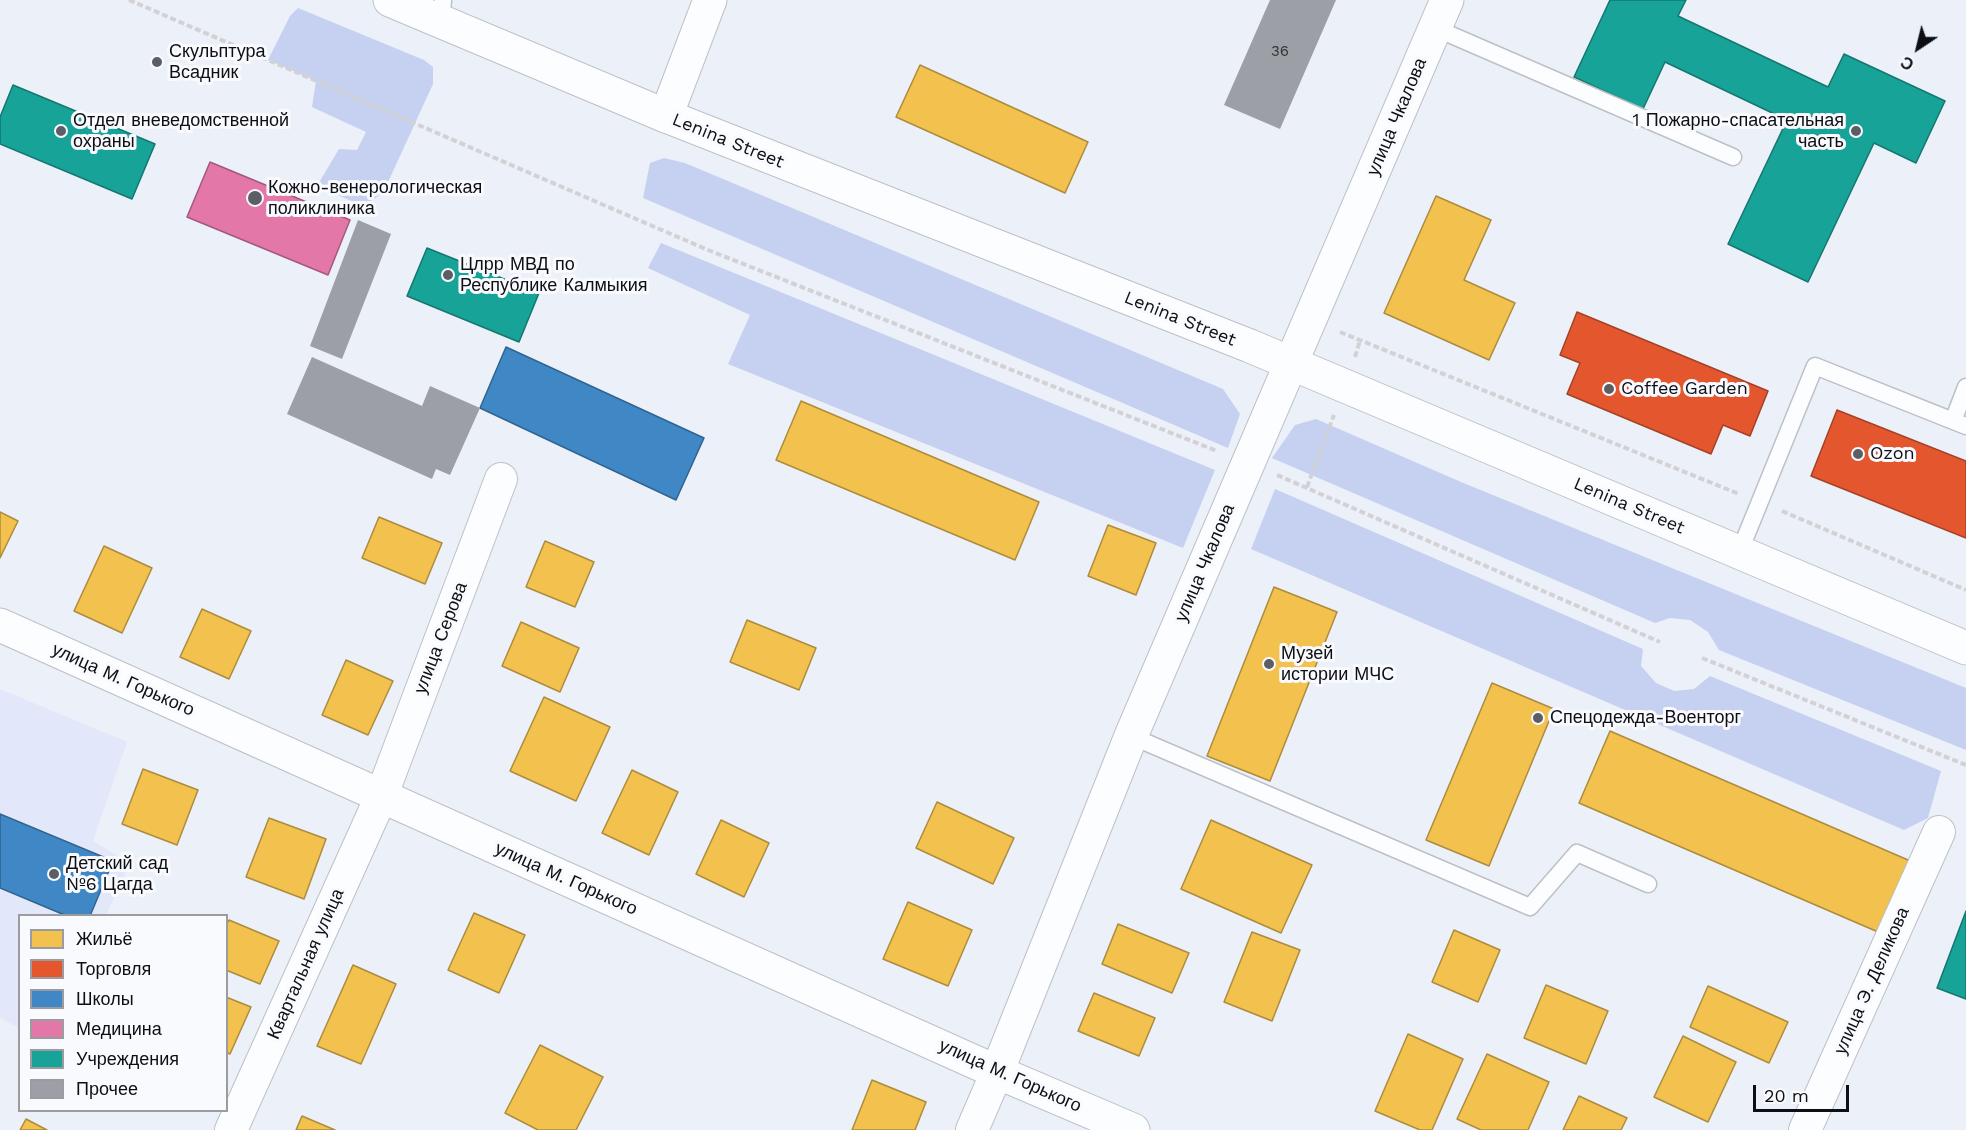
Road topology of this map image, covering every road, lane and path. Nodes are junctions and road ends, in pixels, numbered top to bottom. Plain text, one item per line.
1 (129, 0) edge
2 (390, 0) edge
3 (706, 2) edge
4 (442, 11) edge
5 (1441, 14) edge
6 (666, 116) junction
7 (1733, 157) dead end
8 (1310, 319) junction
9 (1360, 340) junction
10 (1354, 359) dead end
11 (1292, 364) junction
12 (1966, 387) edge
13 (1335, 413) dead end
14 (1959, 423) edge
15 (1249, 463) junction
16 (501, 479) dead end
17 (1307, 487) junction
18 (1760, 502) junction
19 (1739, 553) junction
20 (1966, 590) edge
21 (0, 625) edge
22 (1660, 642) dead end
23 (1966, 648) edge
24 (1701, 658) dead end
25 (1131, 736) junction
26 (1966, 765) edge
27 (381, 797) junction
28 (1939, 832) dead end
29 (1648, 884) dead end
30 (997, 1072) junction
31 (231, 1130) edge
32 (972, 1130) edge
33 (1133, 1130) edge
34 (1805, 1130) edge

1 - 15 path
2 - 4 street, Lenina Street
3 - 6 street
4 - 6 street, Lenina Street
5 - 7 lane
5 - 8 street, улица Чкалова
6 - 11 street, Lenina Street
8 - 9 path
8 - 11 street, улица Чкалова
9 - 10 path
9 - 18 path
11 - 15 street, улица Чкалова
11 - 19 street, Lenina Street
12 - 14 lane
13 - 17 path
14 - 18 lane
15 - 17 path
15 - 25 street, улица Чкалова
16 - 27 street, улица Серова
17 - 22 path
18 - 19 lane
18 - 20 path
19 - 23 street, Lenina Street
21 - 27 street, улица М. Горького
24 - 26 path
25 - 29 lane
25 - 30 street, улица Чкалова
27 - 30 street, улица М. Горького
27 - 31 street, Квартальная улица
28 - 34 street, улица Э. Деликова
30 - 32 street, улица Чкалова
30 - 33 street, улица М. Горького

